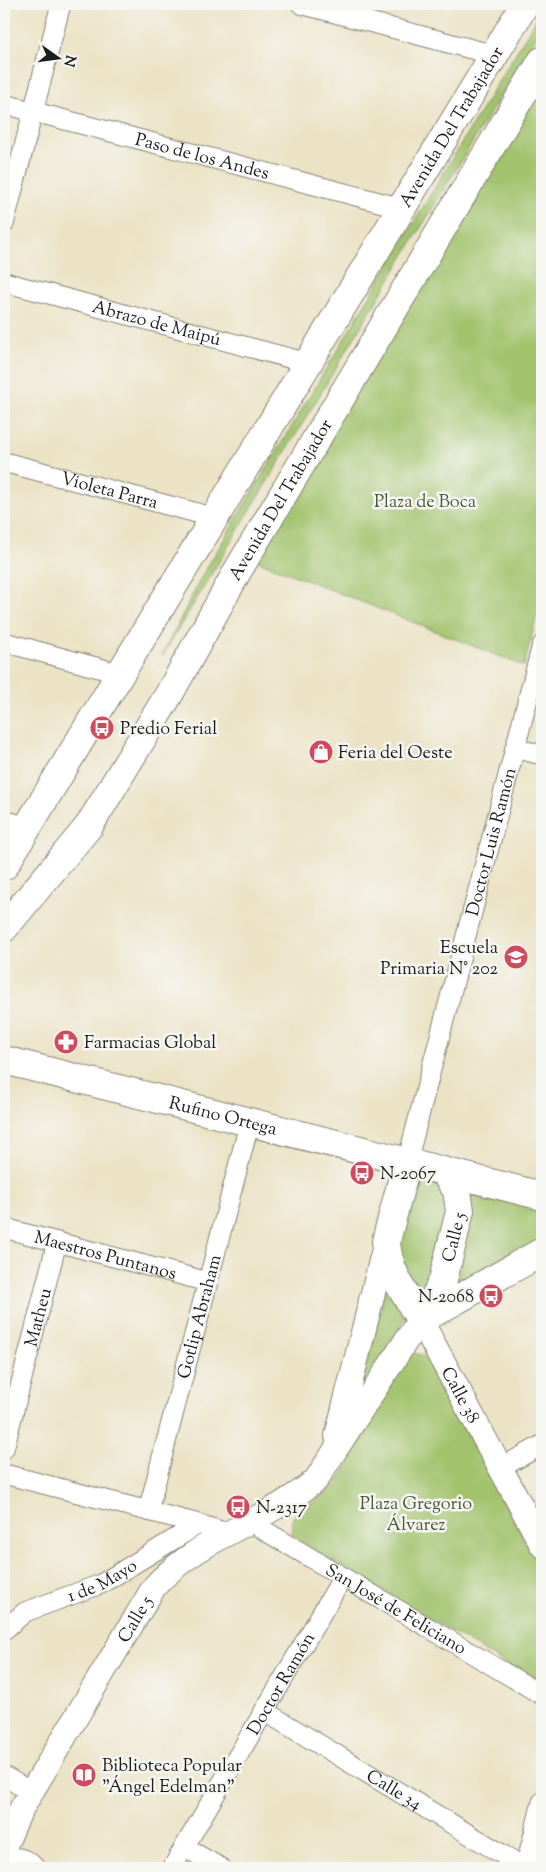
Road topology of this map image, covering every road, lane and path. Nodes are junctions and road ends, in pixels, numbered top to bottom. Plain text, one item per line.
1 (61, 4) edge
2 (301, 4) edge
3 (525, 4) edge
4 (494, 55) junction
5 (542, 61) edge
6 (4, 104) edge
7 (33, 111) junction
8 (402, 208) junction
9 (4, 224) edge
10 (4, 282) edge
11 (308, 363) junction
12 (4, 462) edge
13 (216, 518) junction
14 (4, 642) edge
15 (542, 645) edge
16 (121, 674) junction
17 (515, 748) junction
18 (542, 754) edge
19 (16, 823) edge
20 (4, 866) edge
21 (4, 928) edge
22 (4, 1060) edge
23 (250, 1121) junction
24 (407, 1162) junction
25 (443, 1171) junction
26 (542, 1196) edge
27 (4, 1228) edge
28 (386, 1241) junction
29 (57, 1242) junction
30 (542, 1252) edge
31 (208, 1282) junction
32 (420, 1320) junction
33 (542, 1445) edge
34 (4, 1450) edge
35 (332, 1456) junction
36 (500, 1468) junction
37 (4, 1474) edge
38 (148, 1511) junction
39 (199, 1524) junction
40 (240, 1528) junction
41 (542, 1545) edge
42 (343, 1577) junction
43 (4, 1630) edge
44 (542, 1695) edge
45 (264, 1711) junction
46 (4, 1776) edge
47 (32, 1792) junction
48 (542, 1802) edge
49 (184, 1847) junction
50 (4, 1848) edge
51 (4, 1862) edge
52 (32, 1868) edge
53 (172, 1868) edge
54 (221, 1868) edge
55 (525, 1868) edge

1 - 7 street
2 - 4 street
3 - 4 main road, Avenida Del Trabajador
4 - 8 main road, Avenida Del Trabajador
5 - 21 main road, Avenida Del Trabajador
6 - 7 street, Paso de los Andes
7 - 8 street, Paso de los Andes
7 - 9 street
8 - 11 main road, Avenida Del Trabajador
10 - 11 street, Abrazo de Maipú
11 - 13 main road, Avenida Del Trabajador
12 - 13 street, Violeta Parra
13 - 16 main road, Avenida Del Trabajador
14 - 16 street
15 - 17 street, Doctor Luis Ramón
16 - 19 main road, Avenida Del Trabajador
17 - 18 street
17 - 24 street, Doctor Luis Ramón
19 - 20 main road, Avenida Del Trabajador
22 - 23 main road, Rufino Ortega
23 - 24 main road, Rufino Ortega
23 - 31 street, Gotlip Abraham
24 - 25 main road, Rufino Ortega
24 - 28 main road, Doctor Luis Ramón
25 - 26 main road
25 - 32 main road, Calle 5
27 - 29 street, Maestros Puntanos
28 - 32 main road, Calle 38
28 - 35 street, Calle 5
29 - 31 street, Maestros Puntanos
29 - 34 street, Matheu
30 - 32 main road
31 - 38 street, Gotlip Abraham
32 - 35 street, Calle 5
32 - 36 street, Calle 38
33 - 36 street
35 - 40 street, Calle 5
36 - 41 street, Calle 38
37 - 38 street, San José de Feliciano
38 - 39 street, San José de Feliciano
39 - 40 street, San José de Feliciano
39 - 43 street, 1 de Mayo
40 - 42 street, San José de Feliciano
40 - 47 street, Calle 5
42 - 44 street, San José de Feliciano
42 - 45 street, Doctor Ramón
45 - 49 street, Doctor Ramón
45 - 55 street, Calle 34
46 - 47 street
47 - 50 street, Calle 5
48 - 55 street
49 - 53 street, Doctor Ramón
49 - 54 street
51 - 52 street

